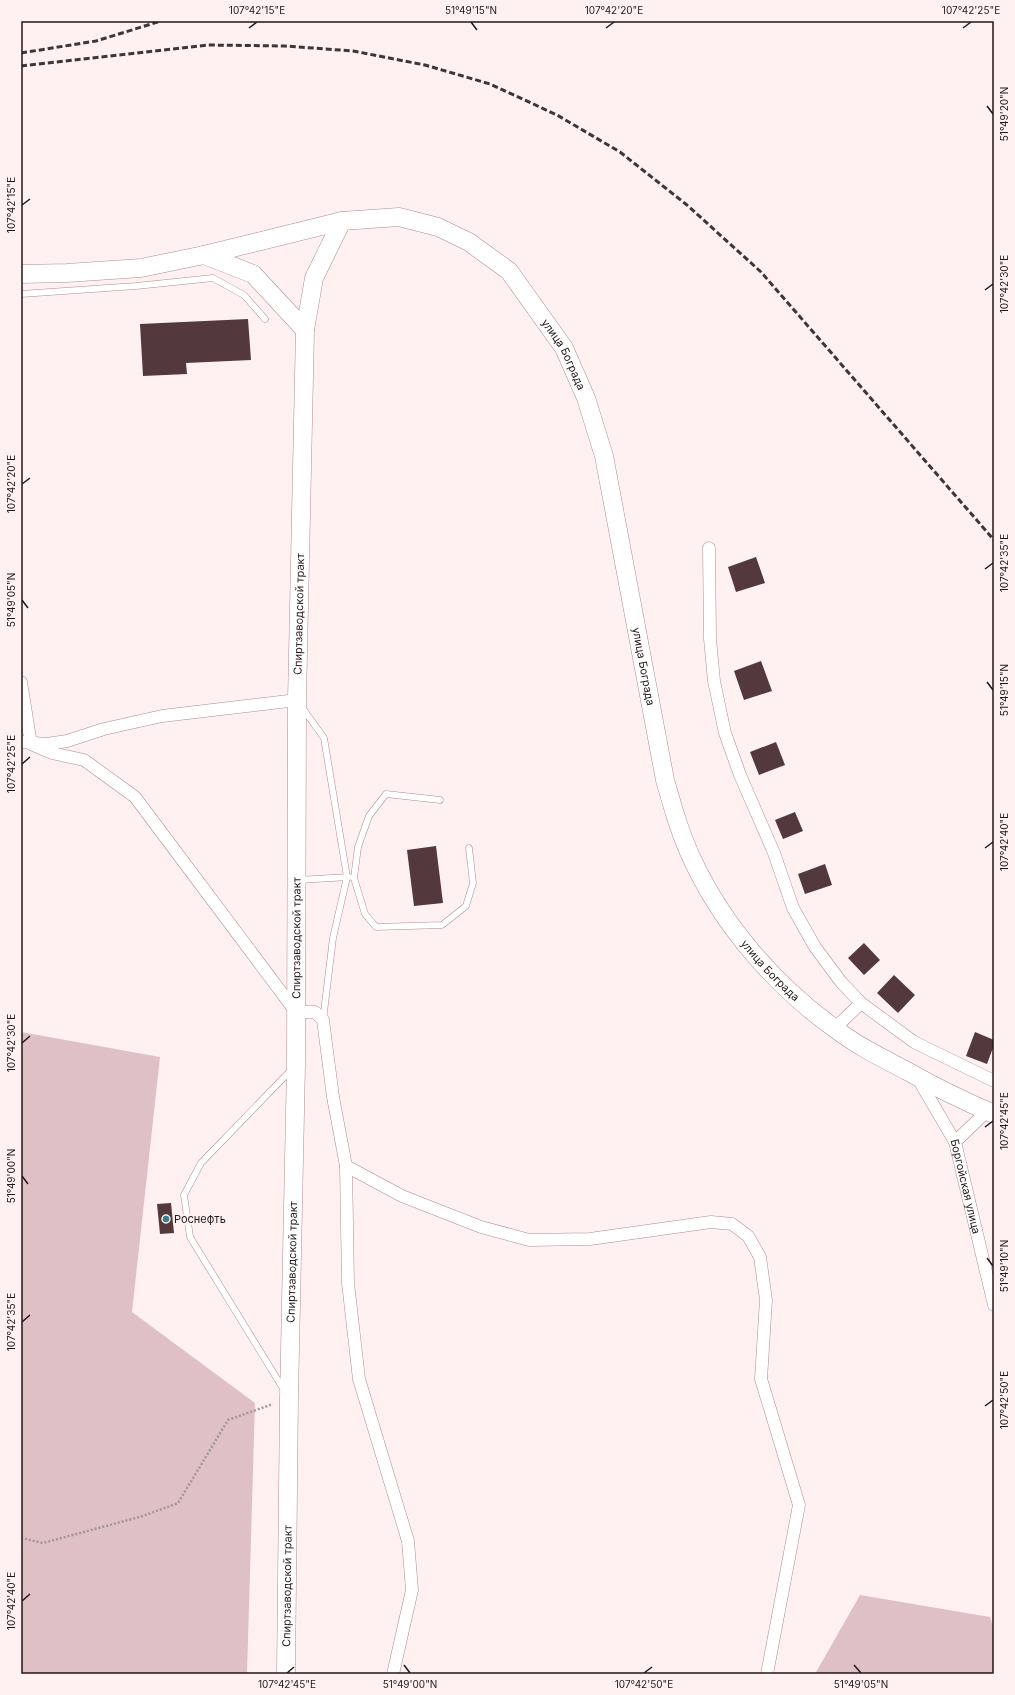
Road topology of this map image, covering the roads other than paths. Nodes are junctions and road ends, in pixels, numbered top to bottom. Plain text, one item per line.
1 (342, 221) junction
2 (204, 255) junction
3 (21, 274) edge
4 (135, 277) junction
5 (21, 294) edge
6 (265, 319) dead end
7 (305, 330) junction
8 (709, 548) dead end
9 (21, 682) edge
10 (297, 700) junction
11 (26, 743) edge
12 (440, 800) dead end
13 (469, 848) dead end
14 (347, 877) junction
15 (354, 878) junction
16 (297, 880) junction
17 (861, 1003) junction
18 (296, 1012) junction
19 (323, 1020) junction
20 (834, 1029) junction
21 (296, 1066) junction
22 (917, 1077) junction
23 (994, 1081) edge
24 (990, 1113) edge
25 (955, 1142) junction
26 (346, 1166) junction
27 (994, 1305) edge
28 (289, 1398) junction
29 (286, 1674) edge
30 (392, 1674) edge
31 (767, 1674) edge

1 - 2 main road, улица Бограда
1 - 7 main road, Спиртзаводской тракт
1 - 20 main road, улица Бограда
2 - 4 main road, улица Бограда
2 - 7 main road
3 - 4 main road, улица Бограда
4 - 5 lane
4 - 6 lane
7 - 10 main road, Спиртзаводской тракт
8 - 17 street
9 - 11 street
10 - 11 street
10 - 14 lane
10 - 16 main road, Спиртзаводской тракт
11 - 18 street
12 - 15 lane
13 - 15 lane
14 - 15 lane
14 - 16 lane
14 - 19 lane
16 - 18 main road, Спиртзаводской тракт
17 - 20 street
17 - 23 street
18 - 19 street
18 - 21 main road, Спиртзаводской тракт
19 - 26 street
20 - 22 main road, улица Бограда
21 - 28 main road, Спиртзаводской тракт
21 - 28 lane
22 - 24 main road, улица Бограда
22 - 25 street, Боргойская улица
24 - 25 street
25 - 27 street, Боргойская улица
26 - 30 street
26 - 31 street
28 - 29 main road, Спиртзаводской тракт

